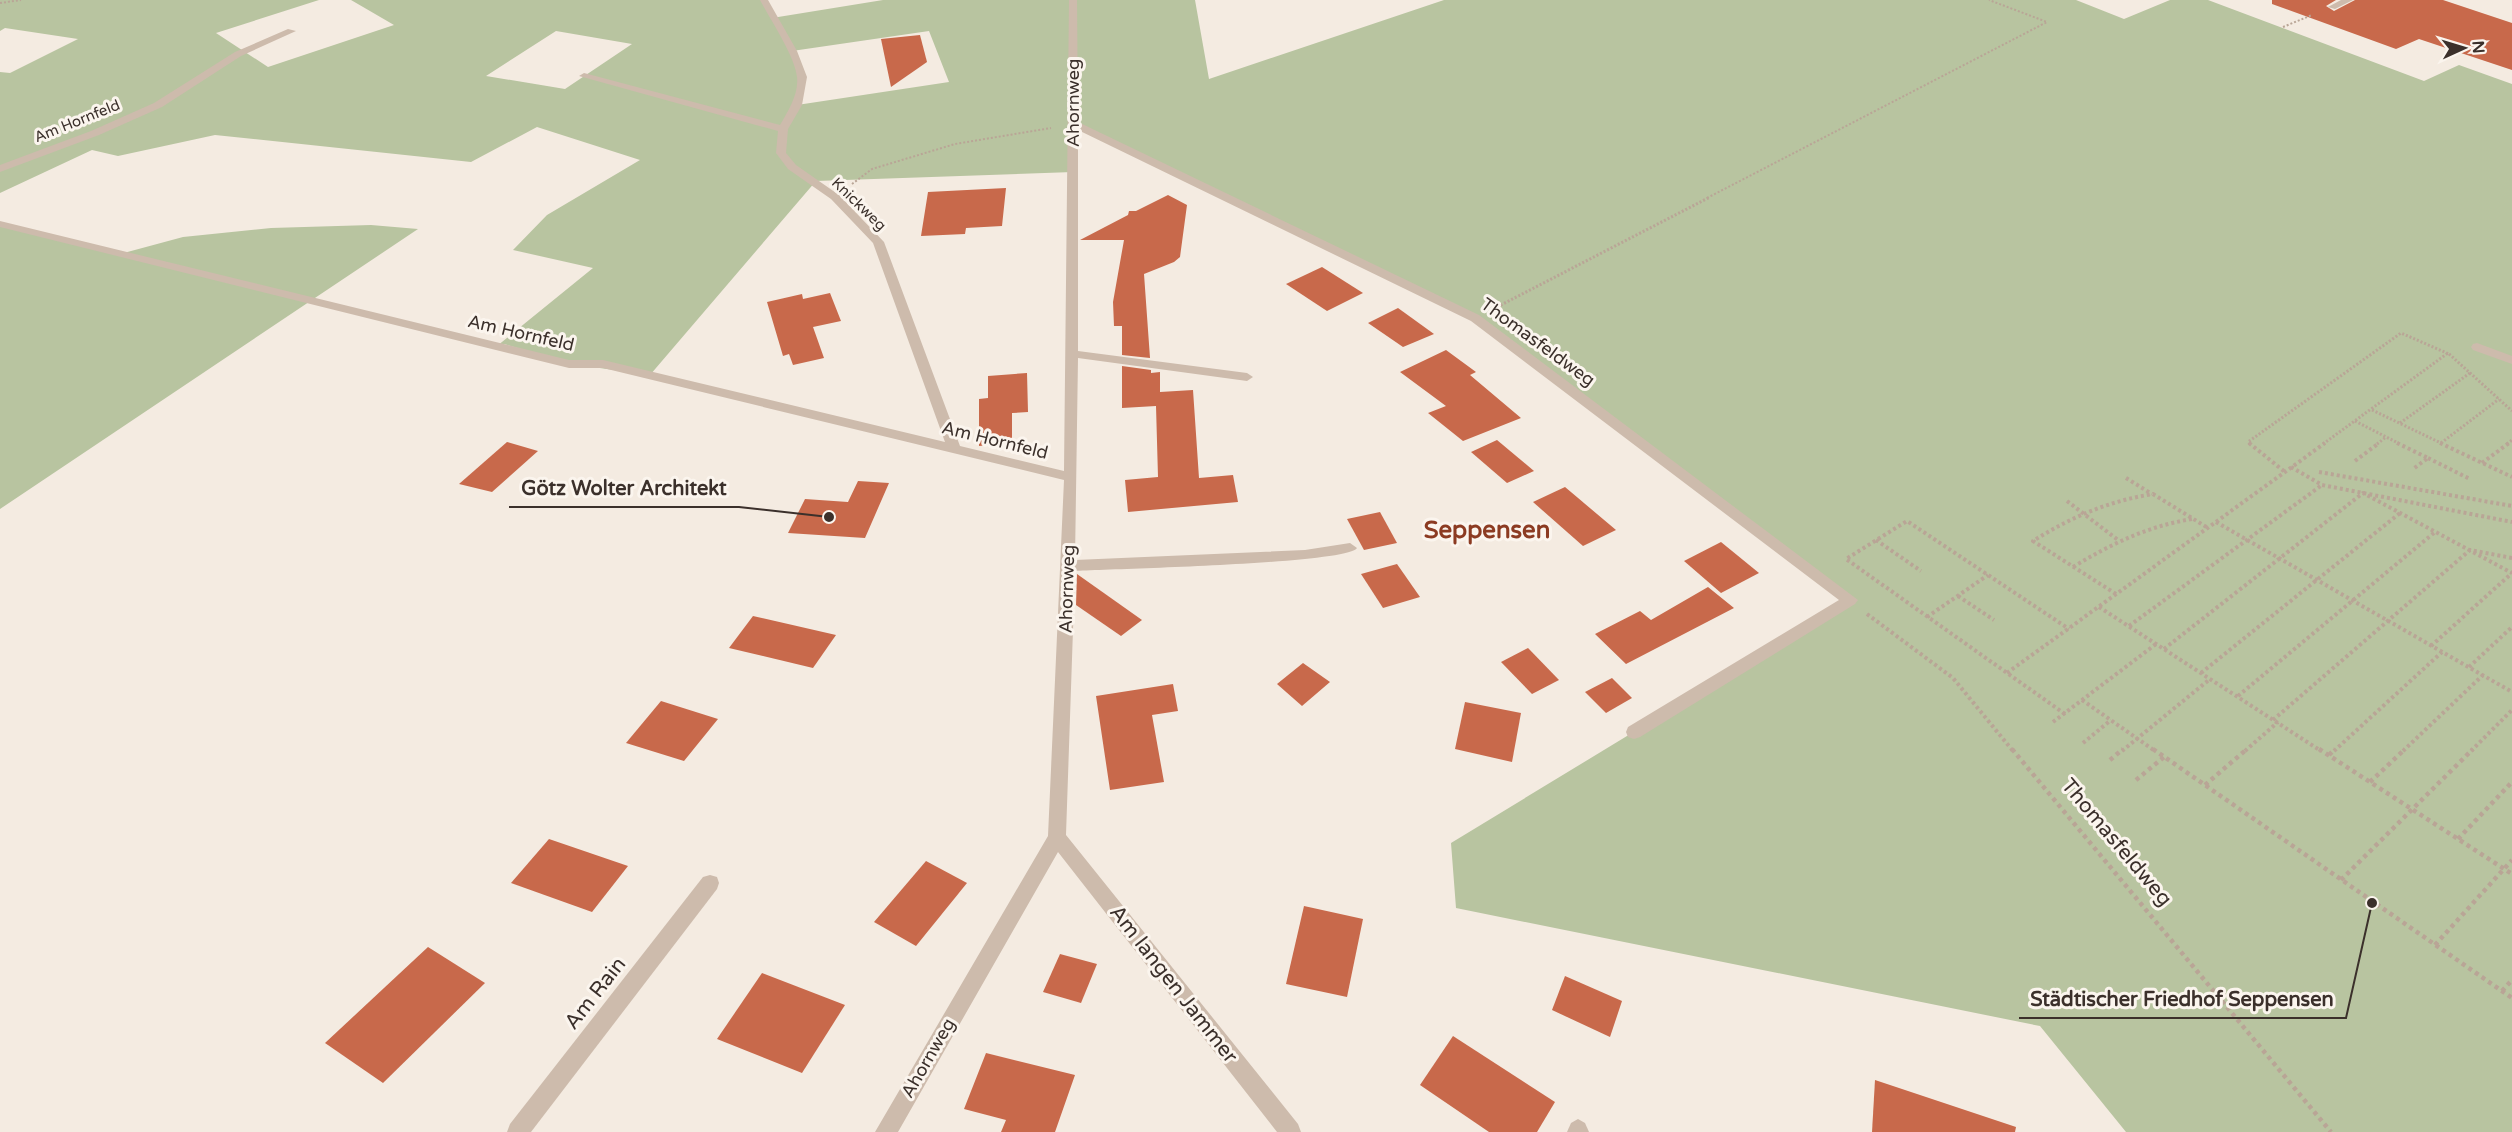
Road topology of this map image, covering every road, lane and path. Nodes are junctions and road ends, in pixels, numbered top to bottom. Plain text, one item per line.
1 (21, 0) edge
2 (764, 0) edge
3 (1073, 0) edge
4 (1989, 0) edge
5 (2349, 0) edge
6 (0, 3) edge
7 (2332, 7) joint
8 (2283, 27) dead end
9 (291, 31) dead end
10 (584, 76) dead end
11 (1073, 124) junction
12 (783, 129) junction
13 (0, 169) edge
14 (835, 197) junction
15 (0, 224) edge
16 (1475, 318) junction
17 (2401, 333) dead end
18 (2477, 347) dead end
19 (1072, 354) junction
20 (2512, 360) edge
21 (2470, 374) junction
22 (1247, 377) dead end
23 (2499, 399) junction
24 (2372, 410) junction
25 (2512, 411) edge
26 (2355, 421) junction
27 (2400, 423) junction
28 (2386, 437) junction
29 (2512, 440) edge
30 (2441, 443) junction
31 (954, 448) junction
32 (2428, 458) junction
33 (2355, 460) dead end
34 (2482, 462) junction
35 (2291, 467) junction
36 (2412, 469) dead end
37 (2285, 472) junction
38 (2319, 472) dead end
39 (1071, 477) junction
40 (2512, 477) edge
41 (2126, 478) dead end
42 (2470, 479) dead end
43 (2322, 485) junction
44 (2363, 493) junction
45 (2153, 494) junction
46 (2067, 501) dead end
47 (2512, 506) edge
48 (2083, 513) junction
49 (2400, 513) junction
50 (2193, 519) junction
51 (2216, 522) junction
52 (2512, 522) edge
53 (2208, 528) junction
54 (2435, 532) junction
55 (1876, 540) junction
56 (2118, 540) junction
57 (2247, 540) junction
58 (1350, 548) dead end
59 (2470, 550) junction
60 (2280, 558) junction
61 (2512, 558) edge
62 (1068, 566) junction
63 (2073, 567) junction
64 (1921, 571) dead end
65 (2512, 573) edge
66 (1988, 575) junction
67 (2316, 580) junction
68 (2116, 594) junction
69 (1958, 596) junction
70 (1850, 600) junction
71 (2352, 600) junction
72 (2099, 607) junction
73 (1927, 616) junction
74 (1994, 620) dead end
75 (2388, 621) junction
76 (2129, 626) junction
77 (2512, 627) edge
78 (2069, 628) junction
79 (2156, 644) junction
80 (2431, 645) junction
81 (2164, 649) junction
82 (2442, 652) junction
83 (2469, 667) junction
84 (2007, 673) junction
85 (2201, 673) junction
86 (2483, 675) junction
87 (2210, 678) junction
88 (2512, 691) edge
89 (2238, 696) junction
90 (2082, 700) junction
91 (2512, 710) edge
92 (2065, 714) junction
93 (2111, 720) junction
94 (2276, 721) junction
95 (2053, 722) dead end
96 (1634, 732) dead end
97 (2136, 738) junction
98 (2083, 743) dead end
99 (2329, 755) junction
100 (2164, 757) junction
101 (2110, 760) dead end
102 (2136, 780) dead end
103 (2370, 782) junction
104 (2512, 782) edge
105 (2205, 785) junction
106 (2412, 809) junction
107 (1057, 837) junction
108 (2458, 839) junction
109 (2512, 860) edge
110 (2504, 868) junction
111 (2512, 874) edge
112 (2341, 880) junction
113 (710, 883) dead end
114 (2434, 945) junction
115 (2512, 980) edge
116 (2502, 991) junction
117 (2512, 998) edge
118 (518, 1132) edge
119 (885, 1132) edge
120 (1290, 1132) edge
121 (2331, 1132) edge

1 - 6 path
2 - 12 street
3 - 11 street, Ahornweg
4 - 16 path
5 - 7 street
7 - 8 path
9 - 13 street, Am Hornfeld
10 - 12 street
11 - 14 path
11 - 16 street, Thomasfeldweg
11 - 19 street, Ahornweg
12 - 14 street, Knickweg
14 - 31 street, Knickweg
15 - 31 street, Am Hornfeld
16 - 70 street, Thomasfeldweg
17 - 37 path
18 - 20 street
19 - 22 street
19 - 39 street, Ahornweg
21 - 23 path
21 - 24 path
21 - 27 path
23 - 25 path
23 - 30 path
24 - 26 path
24 - 27 path
26 - 28 path
26 - 35 path
27 - 30 path
28 - 32 path
28 - 33 path
29 - 34 path
30 - 34 path
31 - 39 street, Am Hornfeld
32 - 36 path
32 - 42 path
34 - 40 path
35 - 37 path
35 - 43 path
37 - 51 path
38 - 47 path
39 - 62 street, Ahornweg
41 - 45 path
43 - 44 path
43 - 57 path
44 - 49 path
44 - 52 path
44 - 60 path
45 - 48 path
45 - 50 path
46 - 48 path
48 - 56 path
48 - 63 path
49 - 54 path
49 - 67 path
50 - 53 path
50 - 56 path
51 - 53 path
51 - 57 path
53 - 68 path
54 - 59 path
54 - 71 path
55 - 64 path
55 - 66 path
55 - 73 path
56 - 63 path
57 - 60 path
57 - 76 path
58 - 62 street
59 - 61 path
59 - 65 path
59 - 75 path
60 - 67 path
60 - 81 path
62 - 107 street, Ahornweg
63 - 68 path
65 - 80 path
66 - 69 path
66 - 78 path
67 - 71 path
67 - 85 path
68 - 72 path
69 - 73 path
69 - 74 path
70 - 96 street
70 - 121 path, Thomasfeldweg
71 - 75 path
71 - 89 path
72 - 76 path
72 - 78 path
73 - 84 path
75 - 80 path
75 - 94 path
76 - 79 path
77 - 83 path
78 - 84 path
79 - 81 path
79 - 90 path
80 - 82 path
81 - 85 path
82 - 83 path
82 - 99 path
83 - 86 path
84 - 92 path
85 - 87 path
86 - 88 path
86 - 103 path
87 - 89 path
87 - 97 path
89 - 94 path
90 - 92 path
90 - 93 path
91 - 106 path
92 - 95 path
93 - 97 path
93 - 98 path
94 - 99 path
94 - 105 path
97 - 100 path
97 - 101 path
99 - 103 path
100 - 102 path
100 - 105 path
103 - 106 path
104 - 108 path
105 - 112 path
106 - 108 path
106 - 112 path
107 - 119 street, Ahornweg
107 - 120 street, Am langen Jammer
108 - 110 path
109 - 110 path
110 - 111 path
110 - 114 path
112 - 114 path
113 - 118 street, Am Rain
114 - 116 path
115 - 116 path
116 - 117 path

